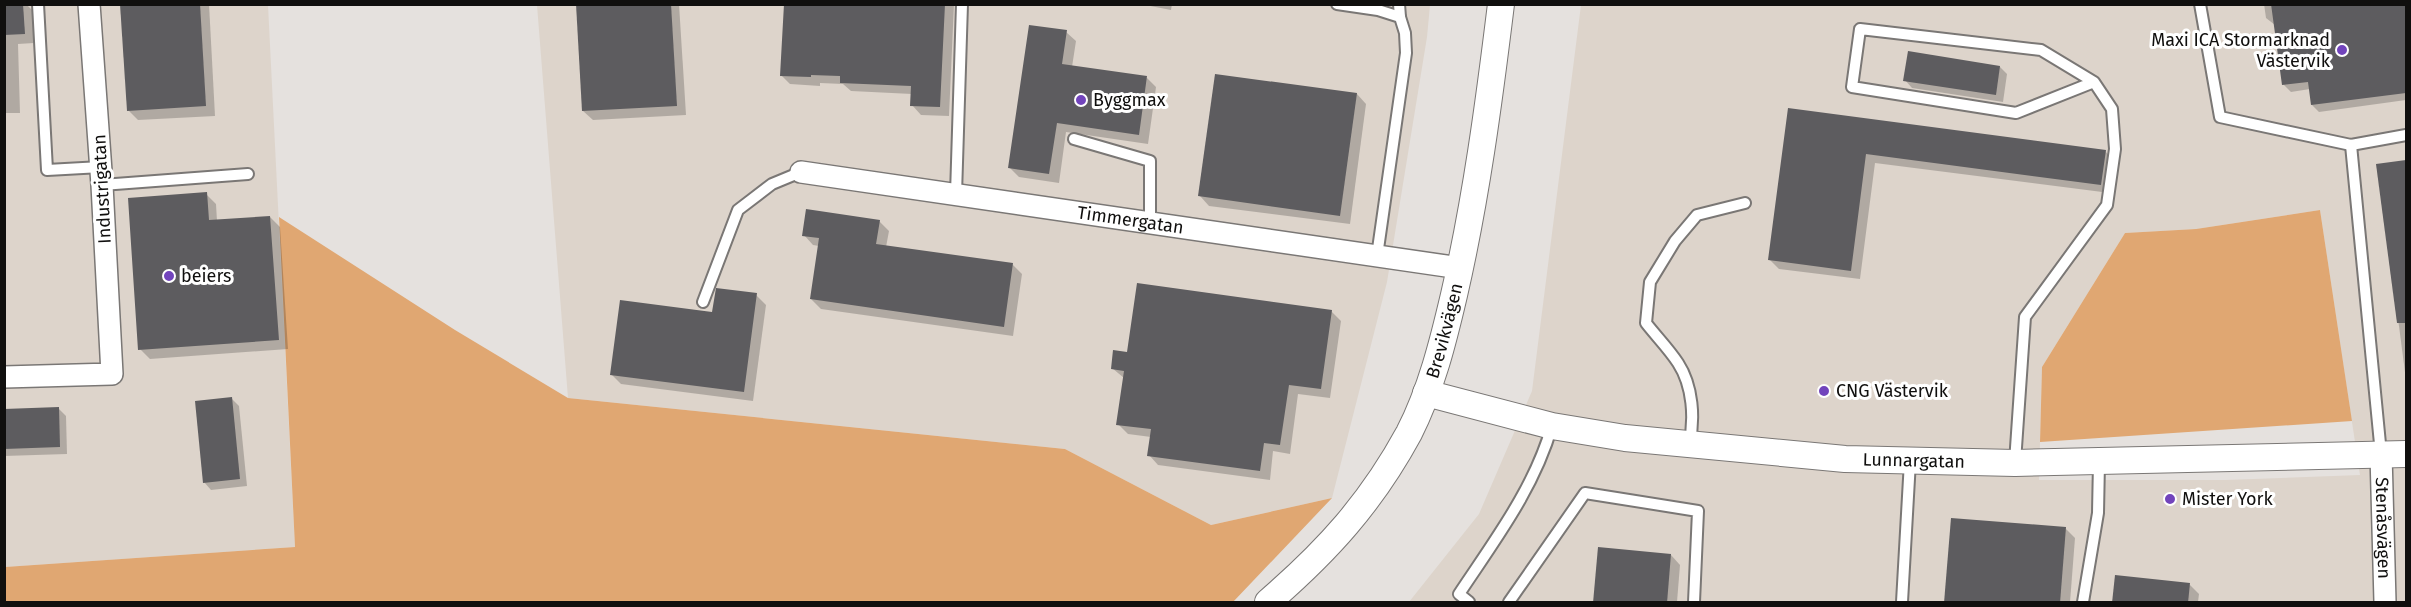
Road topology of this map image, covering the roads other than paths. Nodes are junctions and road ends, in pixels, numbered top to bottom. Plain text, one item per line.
1 (38, 4) edge
2 (89, 4) edge
3 (962, 4) edge
4 (1337, 4) edge
5 (1399, 4) edge
6 (1501, 4) edge
7 (2200, 4) edge
8 (1400, 17) junction
9 (2094, 82) junction
10 (2406, 135) edge
11 (1074, 139) dead end
12 (2351, 145) junction
13 (801, 172) joint
14 (248, 174) dead end
15 (101, 176) junction
16 (957, 194) junction
17 (1744, 203) dead end
18 (1150, 223) junction
19 (1377, 256) junction
20 (1460, 268) junction
21 (703, 302) dead end
22 (4, 377) edge
23 (1426, 393) junction
24 (1552, 426) junction
25 (1689, 446) junction
26 (2394, 454) edge
27 (1910, 461) junction
28 (2099, 461) junction
29 (2015, 463) junction
30 (1268, 603) edge
31 (1469, 603) edge
32 (1509, 603) edge
33 (1694, 603) edge
34 (1902, 603) edge
35 (2083, 603) edge
36 (2385, 603) edge

1 - 15 lane
2 - 15 street, Industrigatan
3 - 16 lane
4 - 8 lane
5 - 8 lane
6 - 20 street, Brevikvägen
7 - 12 lane
8 - 19 lane
9 - 9 lane
9 - 29 lane
10 - 12 lane
11 - 18 lane
12 - 26 lane
13 - 16 street, Timmergatan
13 - 21 lane
14 - 15 lane
15 - 22 street, Industrigatan
16 - 18 street, Timmergatan
17 - 25 lane
18 - 19 street, Timmergatan
19 - 20 street, Timmergatan
20 - 23 street, Brevikvägen
23 - 24 street, Lunnargatan
23 - 30 street, Brevikvägen
24 - 25 street, Lunnargatan
24 - 31 lane
25 - 27 street, Lunnargatan
26 - 28 street, Lunnargatan
26 - 36 street, Stenåsvägen
27 - 29 street, Lunnargatan
27 - 34 lane
28 - 29 street, Lunnargatan
28 - 35 lane
32 - 33 lane

